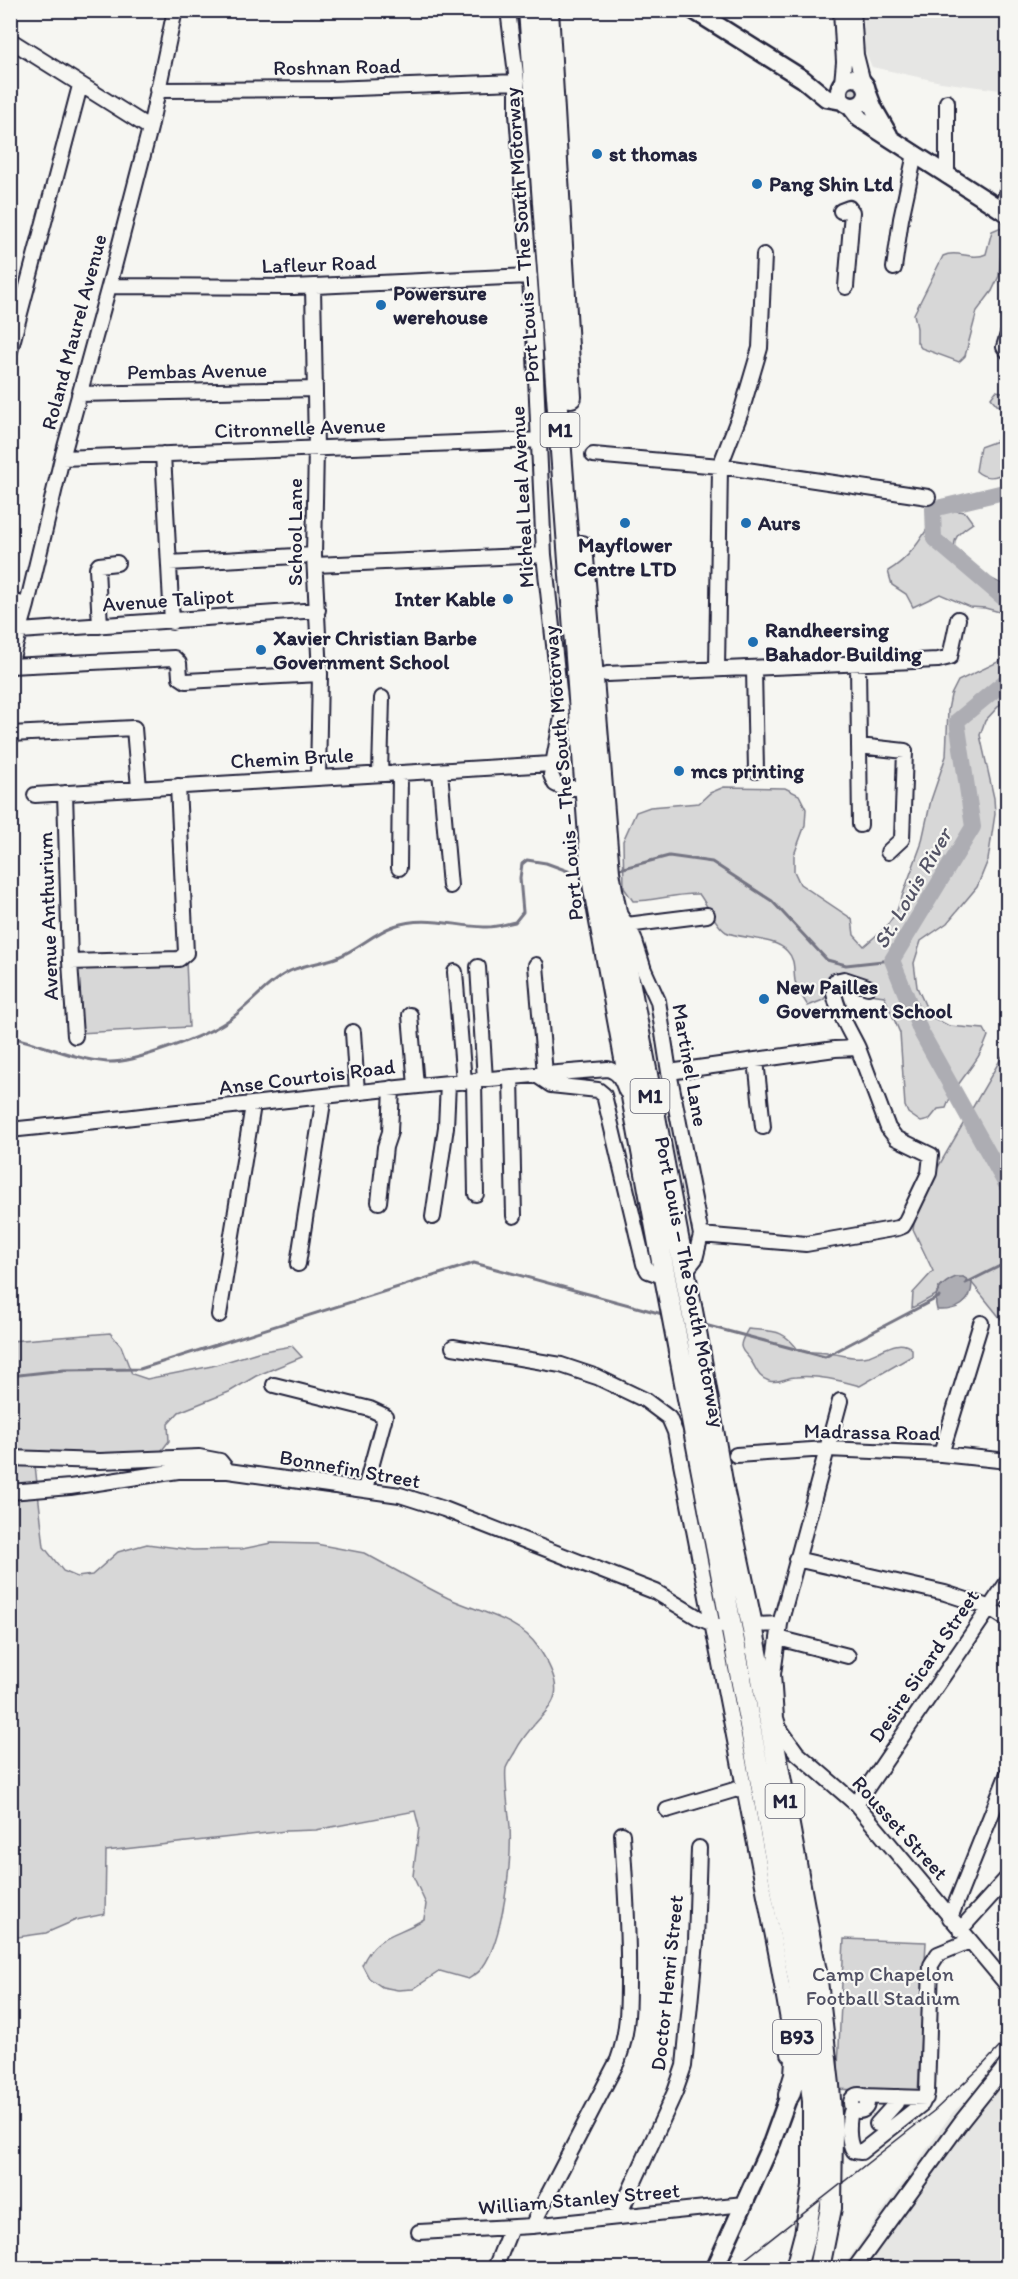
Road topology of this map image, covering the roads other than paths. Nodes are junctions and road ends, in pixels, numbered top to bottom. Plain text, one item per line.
1 (175, 10) edge
2 (508, 10) edge
3 (522, 10) edge
4 (529, 10) edge
5 (548, 10) edge
6 (556, 10) edge
7 (693, 10) edge
8 (841, 10) edge
9 (853, 10) edge
10 (10, 40) edge
11 (531, 40) junction
12 (551, 54) junction
13 (517, 82) junction
14 (81, 86) junction
15 (865, 87) junction
16 (158, 90) junction
17 (843, 99) junction
18 (947, 102) dead end
19 (150, 128) junction
20 (891, 138) junction
21 (915, 154) junction
22 (946, 176) junction
23 (1008, 188) edge
24 (841, 211) dead end
25 (1004, 212) edge
26 (764, 255) dead end
27 (894, 268) dead end
28 (530, 276) junction
29 (110, 286) junction
30 (313, 286) junction
31 (846, 287) dead end
32 (1008, 334) edge
33 (10, 351) edge
34 (1008, 352) edge
35 (315, 389) junction
36 (79, 394) junction
37 (540, 440) junction
38 (316, 448) junction
39 (163, 454) junction
40 (593, 455) dead end
41 (62, 458) junction
42 (720, 466) junction
43 (928, 497) dead end
44 (544, 555) junction
45 (315, 560) junction
46 (117, 563) dead end
47 (169, 563) junction
48 (10, 600) edge
49 (27, 605) junction
50 (318, 610) junction
51 (958, 619) dead end
52 (172, 622) junction
53 (100, 626) junction
54 (21, 631) junction
55 (858, 664) junction
56 (10, 665) edge
57 (717, 669) junction
58 (754, 669) junction
59 (320, 674) junction
60 (607, 674) dead end
61 (382, 698) dead end
62 (10, 734) edge
63 (859, 746) junction
64 (551, 764) junction
65 (440, 771) junction
66 (756, 771) dead end
67 (400, 773) junction
68 (380, 774) junction
69 (318, 778) junction
70 (178, 786) junction
71 (139, 788) junction
72 (586, 788) junction
73 (65, 793) junction
74 (35, 795) dead end
75 (860, 825) dead end
76 (599, 848) junction
77 (888, 852) dead end
78 (399, 868) dead end
79 (450, 886) dead end
80 (613, 907) junction
81 (707, 915) dead end
82 (70, 963) junction
83 (536, 964) dead end
84 (478, 967) dead end
85 (455, 972) dead end
86 (868, 987) dead end
87 (410, 1015) dead end
88 (353, 1032) dead end
89 (75, 1036) dead end
90 (621, 1042) junction
91 (858, 1048) junction
92 (756, 1060) junction
93 (608, 1070) junction
94 (669, 1072) junction
95 (540, 1074) junction
96 (511, 1077) junction
97 (475, 1081) junction
98 (447, 1083) junction
99 (417, 1086) junction
100 (392, 1088) junction
101 (357, 1092) junction
102 (324, 1096) junction
103 (253, 1105) junction
104 (634, 1116) junction
105 (763, 1127) dead end
106 (10, 1130) edge
107 (476, 1194) dead end
108 (379, 1202) dead end
109 (514, 1216) dead end
110 (433, 1217) dead end
111 (701, 1235) junction
112 (298, 1264) dead end
113 (684, 1273) junction
114 (666, 1285) junction
115 (219, 1315) dead end
116 (981, 1323) dead end
117 (453, 1347) dead end
118 (274, 1385) dead end
119 (840, 1401) dead end
120 (827, 1449) junction
121 (941, 1454) junction
122 (736, 1455) dead end
123 (10, 1458) edge
124 (1008, 1461) edge
125 (228, 1471) junction
126 (364, 1489) junction
127 (10, 1492) edge
128 (796, 1559) junction
129 (1008, 1581) edge
130 (988, 1607) junction
131 (1008, 1620) edge
132 (711, 1624) junction
133 (752, 1625) junction
134 (731, 1629) junction
135 (779, 1631) junction
136 (848, 1656) dead end
137 (1008, 1773) edge
138 (744, 1786) junction
139 (856, 1804) junction
140 (667, 1810) dead end
141 (622, 1834) dead end
142 (699, 1848) dead end
143 (1008, 1877) edge
144 (950, 1918) junction
145 (960, 1930) junction
146 (970, 1941) junction
147 (798, 1979) junction
148 (1008, 1986) edge
149 (1008, 2063) edge
150 (789, 2095) junction
151 (897, 2097) junction
152 (926, 2098) junction
153 (859, 2105) junction
154 (881, 2129) junction
155 (744, 2204) junction
156 (618, 2217) junction
157 (532, 2226) junction
158 (511, 2228) junction
159 (419, 2232) dead end
160 (495, 2268) edge
161 (715, 2268) edge
162 (796, 2268) edge
163 (819, 2268) edge
164 (855, 2268) edge

1 - 16 street, Roland Maurel Avenue
2 - 13 street, Micheal Leal Avenue
3 - 11 highway
4 - 11 highway, Port Louis – The South Motorway / M1
5 - 12 highway, Port Louis – The South Motorway / M1
6 - 12 highway
7 - 17 main road
8 - 17 street
9 - 15 street
10 - 14 street
11 - 72 highway, Port Louis – The South Motorway / M1
12 - 76 highway, Port Louis – The South Motorway / M1
13 - 16 street, Roshnan Road
13 - 28 street, Micheal Leal Avenue
14 - 19 street
14 - 33 street
15 - 17 main road
15 - 17 main road
15 - 20 main road
16 - 19 street, Roland Maurel Avenue
17 - 20 main road
18 - 22 street
19 - 29 street, Roland Maurel Avenue
20 - 21 main road
21 - 22 main road
21 - 27 street
22 - 25 main road
23 - 25 street
24 - 31 street
26 - 42 street
28 - 30 street, Lafleur Road
28 - 37 street, Micheal Leal Avenue
29 - 30 street, Lafleur Road
29 - 36 street, Roland Maurel Avenue
30 - 35 street, School Lane
32 - 34 street
35 - 36 street, Pembas Avenue
35 - 38 street, School Lane
36 - 41 street, Roland Maurel Avenue
37 - 38 street, Citronnelle Avenue
37 - 44 street, Micheal Leal Avenue
38 - 39 street, Citronnelle Avenue
38 - 45 street, School Lane
39 - 41 street, Citronnelle Avenue
39 - 47 street
40 - 42 street
41 - 49 street, Roland Maurel Avenue
42 - 43 street
42 - 57 street
44 - 45 street
44 - 64 street, Micheal Leal Avenue
45 - 47 street
45 - 50 street, School Lane
46 - 53 street
47 - 52 street
48 - 49 street
49 - 54 street, Roland Maurel Avenue
50 - 52 street, Avenue Talipot
50 - 59 street, School Lane
51 - 55 street
52 - 53 street, Avenue Talipot
53 - 54 street, Avenue Talipot
54 - 56 street, Roland Maurel Avenue
55 - 58 street
55 - 63 street
56 - 59 street
57 - 58 street
57 - 60 street
58 - 66 street
59 - 69 street, School Lane
61 - 68 street
62 - 71 street
63 - 75 street
63 - 77 street
64 - 65 street, Chemin Brule
64 - 72 street
65 - 67 street, Chemin Brule
65 - 79 street
67 - 68 street, Chemin Brule
67 - 78 street
68 - 69 street, Chemin Brule
69 - 70 street, Chemin Brule
70 - 71 street, Chemin Brule
70 - 82 street
71 - 73 street, Chemin Brule
72 - 76 highway, Port Louis – The South Motorway / M1
73 - 74 street, Chemin Brule
73 - 82 street, Avenue Anthurium
76 - 80 highway, Port Louis – The South Motorway / M1
80 - 81 street
80 - 90 highway, Port Louis – The South Motorway / M1
80 - 94 street, Martinel Lane
80 - 113 highway, Port Louis – The South Motorway / M1
82 - 89 street, Avenue Anthurium
83 - 95 street
84 - 97 street
85 - 97 street
86 - 91 street
87 - 99 street
88 - 101 street
90 - 93 street
90 - 104 highway, Port Louis – The South Motorway / M1
91 - 92 street
91 - 111 street
92 - 94 street
92 - 105 street
93 - 95 street, Anse Courtois Road
93 - 104 street
94 - 111 street, Martinel Lane
95 - 96 street, Anse Courtois Road
95 - 114 street
96 - 97 street, Anse Courtois Road
96 - 109 street
97 - 98 street, Anse Courtois Road
97 - 107 street
98 - 99 street, Anse Courtois Road
98 - 110 street
99 - 100 street, Anse Courtois Road
100 - 101 street, Anse Courtois Road
100 - 108 street
101 - 102 street, Anse Courtois Road
102 - 103 street, Anse Courtois Road
102 - 112 street
103 - 106 street, Anse Courtois Road
103 - 115 street
104 - 114 highway, Port Louis – The South Motorway / M1
111 - 113 street
113 - 133 highway, Port Louis – The South Motorway / M1
114 - 134 highway, Port Louis – The South Motorway / M1
116 - 121 street
117 - 132 street
118 - 126 street
119 - 120 street, Rousset Street
120 - 121 street, Madrassa Road
120 - 122 street, Madrassa Road
120 - 128 street, Rousset Street
121 - 124 street, Madrassa Road
123 - 125 street
125 - 126 street, Bonnefin Street
125 - 127 street, Bonnefin Street
126 - 132 street, Bonnefin Street
128 - 130 street
128 - 135 street, Rousset Street
129 - 130 street, Desire Sicard Street
130 - 131 street
130 - 139 street, Desire Sicard Street
132 - 134 street, Bonnefin Street
132 - 138 street
133 - 135 street
133 - 163 highway, Port Louis – The South Motorway / M1
134 - 147 highway, Port Louis – The South Motorway / M1
135 - 136 street
135 - 139 street, Rousset Street
137 - 144 street
138 - 140 street
138 - 150 street
139 - 144 street, Rousset Street
141 - 157 street
142 - 156 street, Doctor Henri Street
143 - 145 street
144 - 145 street, Rousset Street
145 - 146 street, Rousset Street
146 - 148 street, Rousset Street
146 - 152 street
147 - 150 highway, B93
147 - 162 highway, Port Louis – The South Motorway / M1
149 - 164 street
150 - 155 main road, B93
151 - 152 street
151 - 153 street
151 - 154 street
152 - 154 street
153 - 154 street
153 - 154 street
155 - 156 street, William Stanley Street
155 - 161 main road, B93
156 - 157 street, William Stanley Street
157 - 158 street, William Stanley Street
158 - 159 street, William Stanley Street
158 - 160 street

